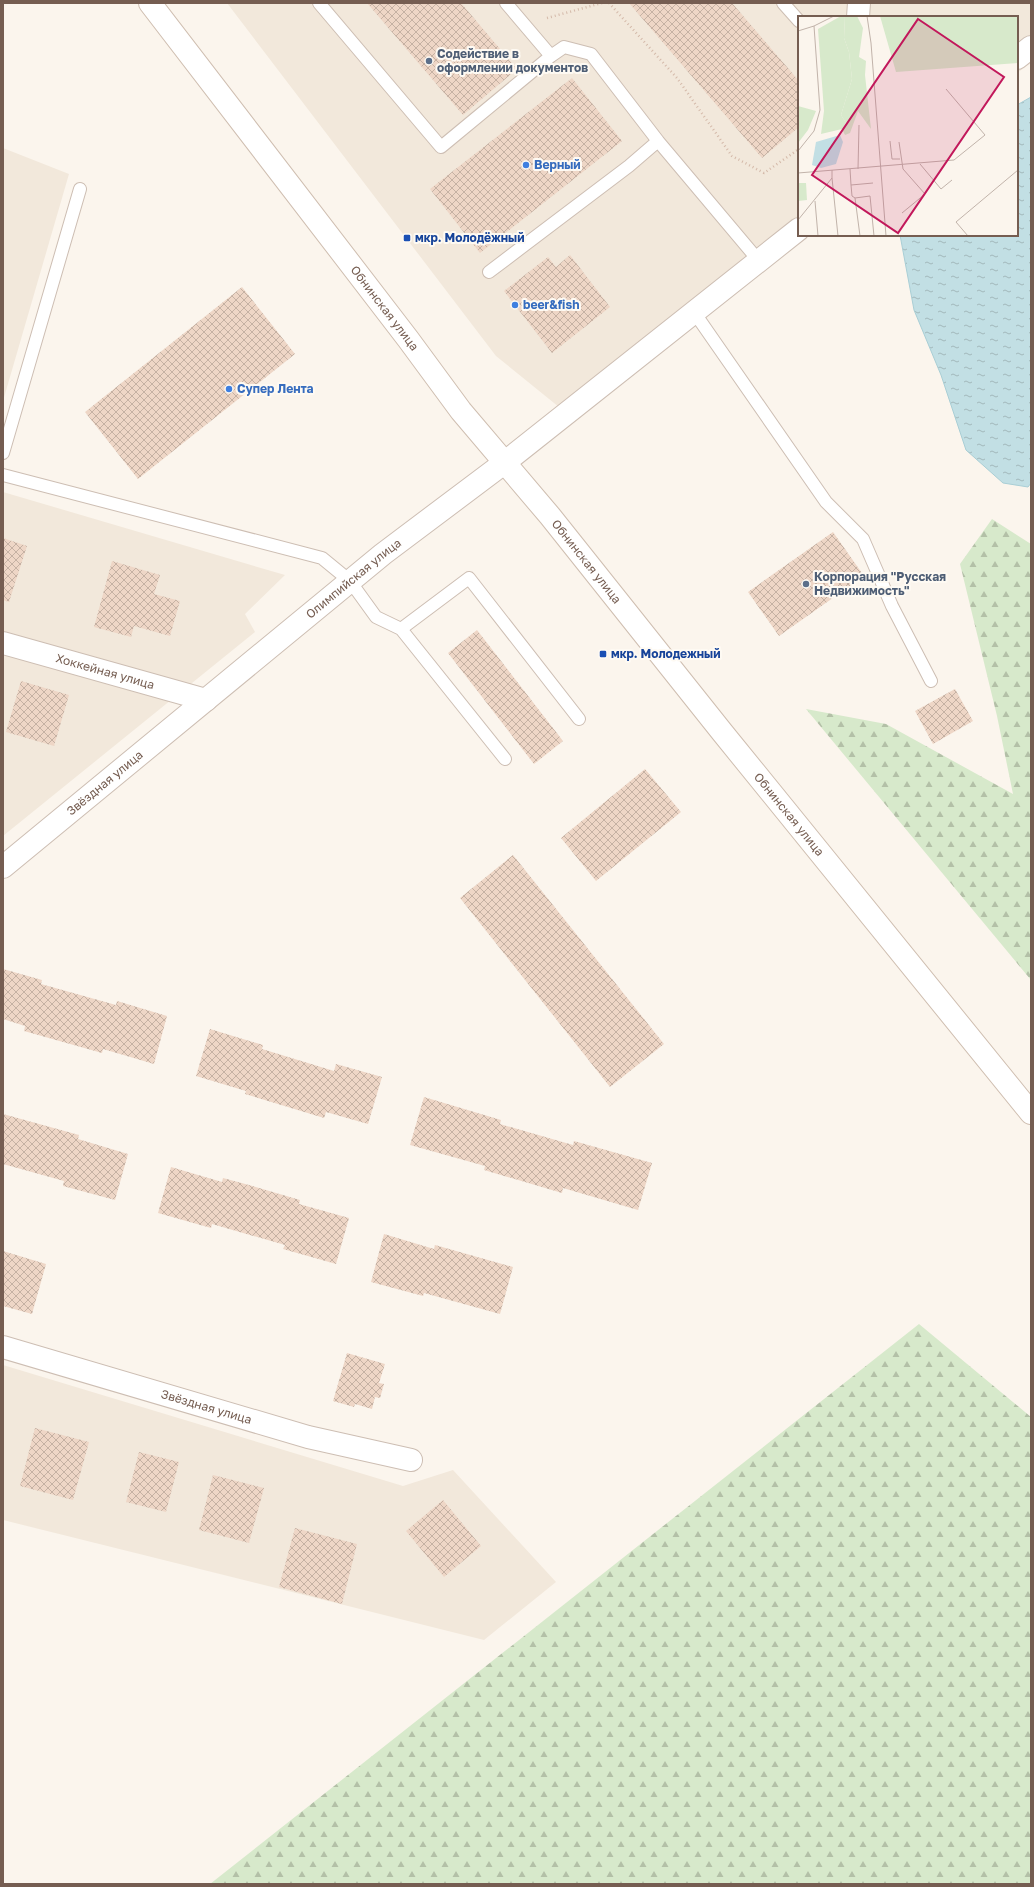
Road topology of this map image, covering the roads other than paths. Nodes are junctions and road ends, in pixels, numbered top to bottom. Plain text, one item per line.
1 (150, 3) edge
2 (319, 3) edge
3 (506, 3) edge
4 (784, 3) edge
5 (859, 3) edge
6 (858, 16) edge
7 (798, 21) edge
8 (1031, 47) edge
9 (551, 56) junction
10 (1018, 57) edge
11 (658, 141) junction
12 (80, 189) dead end
13 (798, 230) edge
14 (759, 261) junction
15 (489, 272) dead end
16 (694, 312) junction
17 (3, 453) edge
18 (504, 464) junction
19 (3, 475) edge
20 (350, 581) junction
21 (401, 629) junction
22 (3, 643) edge
23 (931, 681) dead end
24 (206, 700) junction
25 (579, 719) dead end
26 (505, 759) dead end
27 (3, 867) edge
28 (1031, 1113) edge
29 (3, 1347) edge
30 (411, 1460) dead end

1 - 18 street, Обнинская улица
2 - 9 lane
3 - 9 lane
4 - 7 lane
5 - 6 street
8 - 10 street
9 - 11 lane
11 - 14 lane
11 - 15 lane
12 - 17 lane
13 - 14 street, Олимпийская улица
14 - 16 street, Олимпийская улица
16 - 18 street, Олимпийская улица
16 - 23 lane
18 - 20 street, Олимпийская улица
18 - 28 street, Обнинская улица
19 - 20 lane
20 - 21 lane
20 - 24 street, Олимпийская улица
21 - 25 lane
21 - 26 lane
22 - 24 street, Хоккейная улица
24 - 27 street, Звёздная улица
29 - 30 street, Звёздная улица

